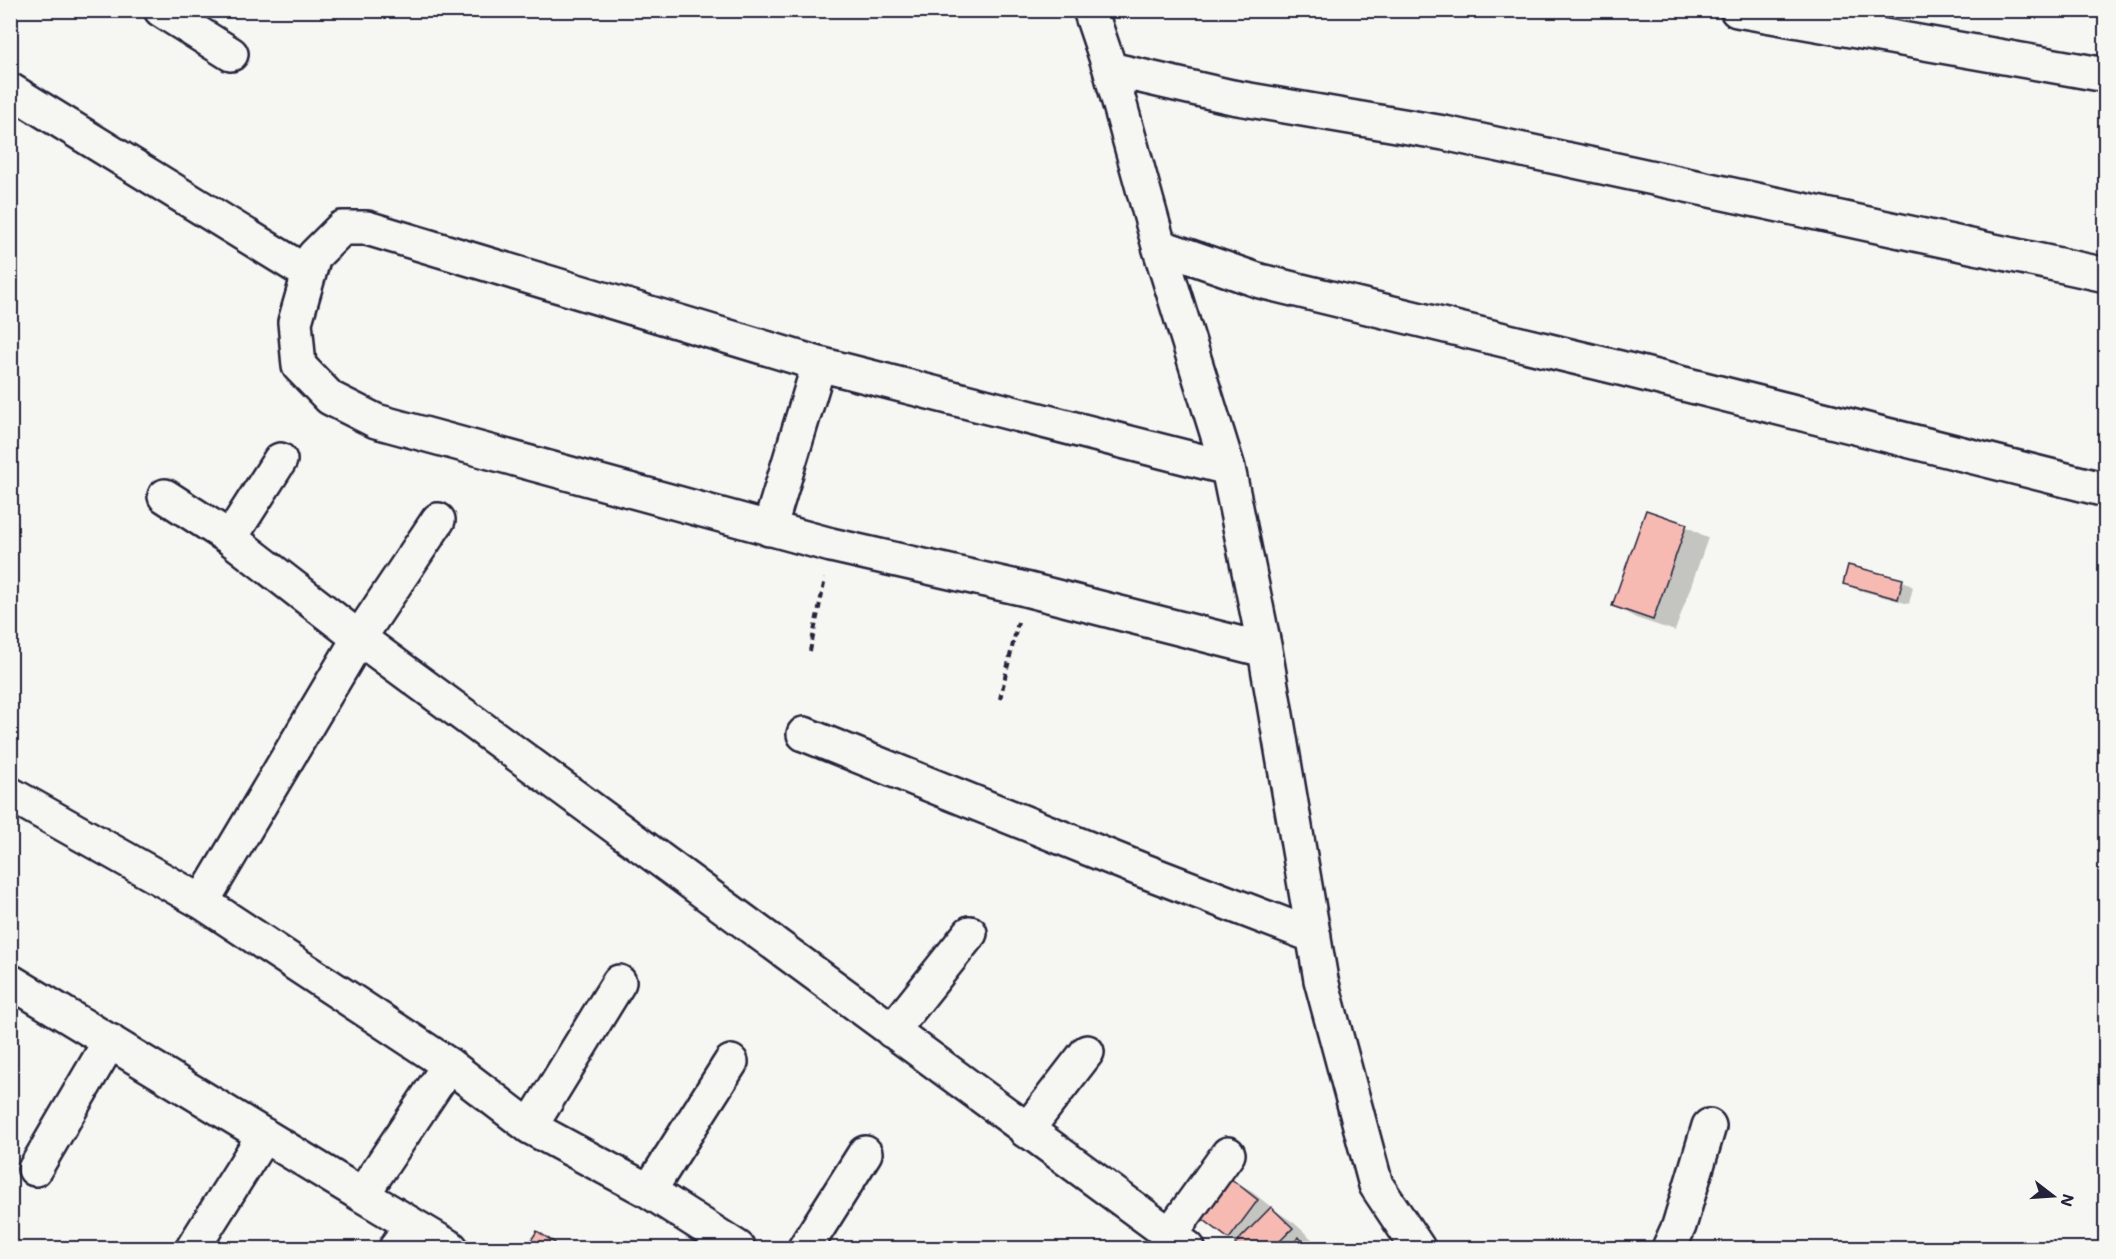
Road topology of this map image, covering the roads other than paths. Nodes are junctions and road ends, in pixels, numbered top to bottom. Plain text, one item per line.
1 (161, 10) edge
2 (1090, 10) edge
3 (1737, 10) edge
4 (231, 54) dead end
5 (1110, 69) junction
6 (2106, 75) edge
7 (10, 90) edge
8 (1159, 246) junction
9 (309, 274) junction
10 (2106, 275) edge
11 (819, 364) junction
12 (280, 460) dead end
13 (1228, 468) junction
14 (2106, 490) edge
15 (165, 496) dead end
16 (438, 520) dead end
17 (769, 529) junction
18 (230, 538) junction
19 (359, 638) junction
20 (1265, 650) junction
21 (804, 734) dead end
22 (10, 794) edge
23 (202, 902) junction
24 (970, 933) dead end
25 (1314, 936) junction
26 (10, 981) edge
27 (619, 982) dead end
28 (892, 1031) junction
29 (111, 1041) junction
30 (1087, 1052) dead end
31 (731, 1062) dead end
32 (449, 1065) junction
33 (1709, 1126) dead end
34 (530, 1127) junction
35 (1026, 1131) junction
36 (264, 1135) junction
37 (865, 1153) dead end
38 (1228, 1154) dead end
39 (35, 1169) dead end
40 (649, 1191) junction
41 (362, 1195) junction
42 (403, 1236) edge
43 (1179, 1242) edge
44 (1415, 1247) edge
45 (192, 1248) edge
46 (451, 1248) edge
47 (738, 1248) edge
48 (805, 1248) edge
49 (1669, 1248) edge

1 - 4 street
2 - 5 street
3 - 6 street
5 - 8 street
5 - 10 street
7 - 9 street
8 - 13 street
8 - 14 street
9 - 11 street
9 - 17 street
11 - 13 street
11 - 17 street
12 - 18 street
13 - 20 street
15 - 18 street
16 - 19 street
17 - 20 street
18 - 19 street
19 - 23 street
19 - 28 street
20 - 25 street
21 - 25 street
22 - 23 street
23 - 32 street
24 - 28 street
25 - 44 street
26 - 29 street
27 - 34 street
28 - 35 street
29 - 36 street
29 - 39 street
30 - 35 street
31 - 40 street
32 - 34 street
32 - 41 street
33 - 49 street
34 - 40 street
35 - 43 street
36 - 41 street
36 - 45 street
37 - 48 street
38 - 43 street
40 - 47 street
41 - 42 street
42 - 46 street

